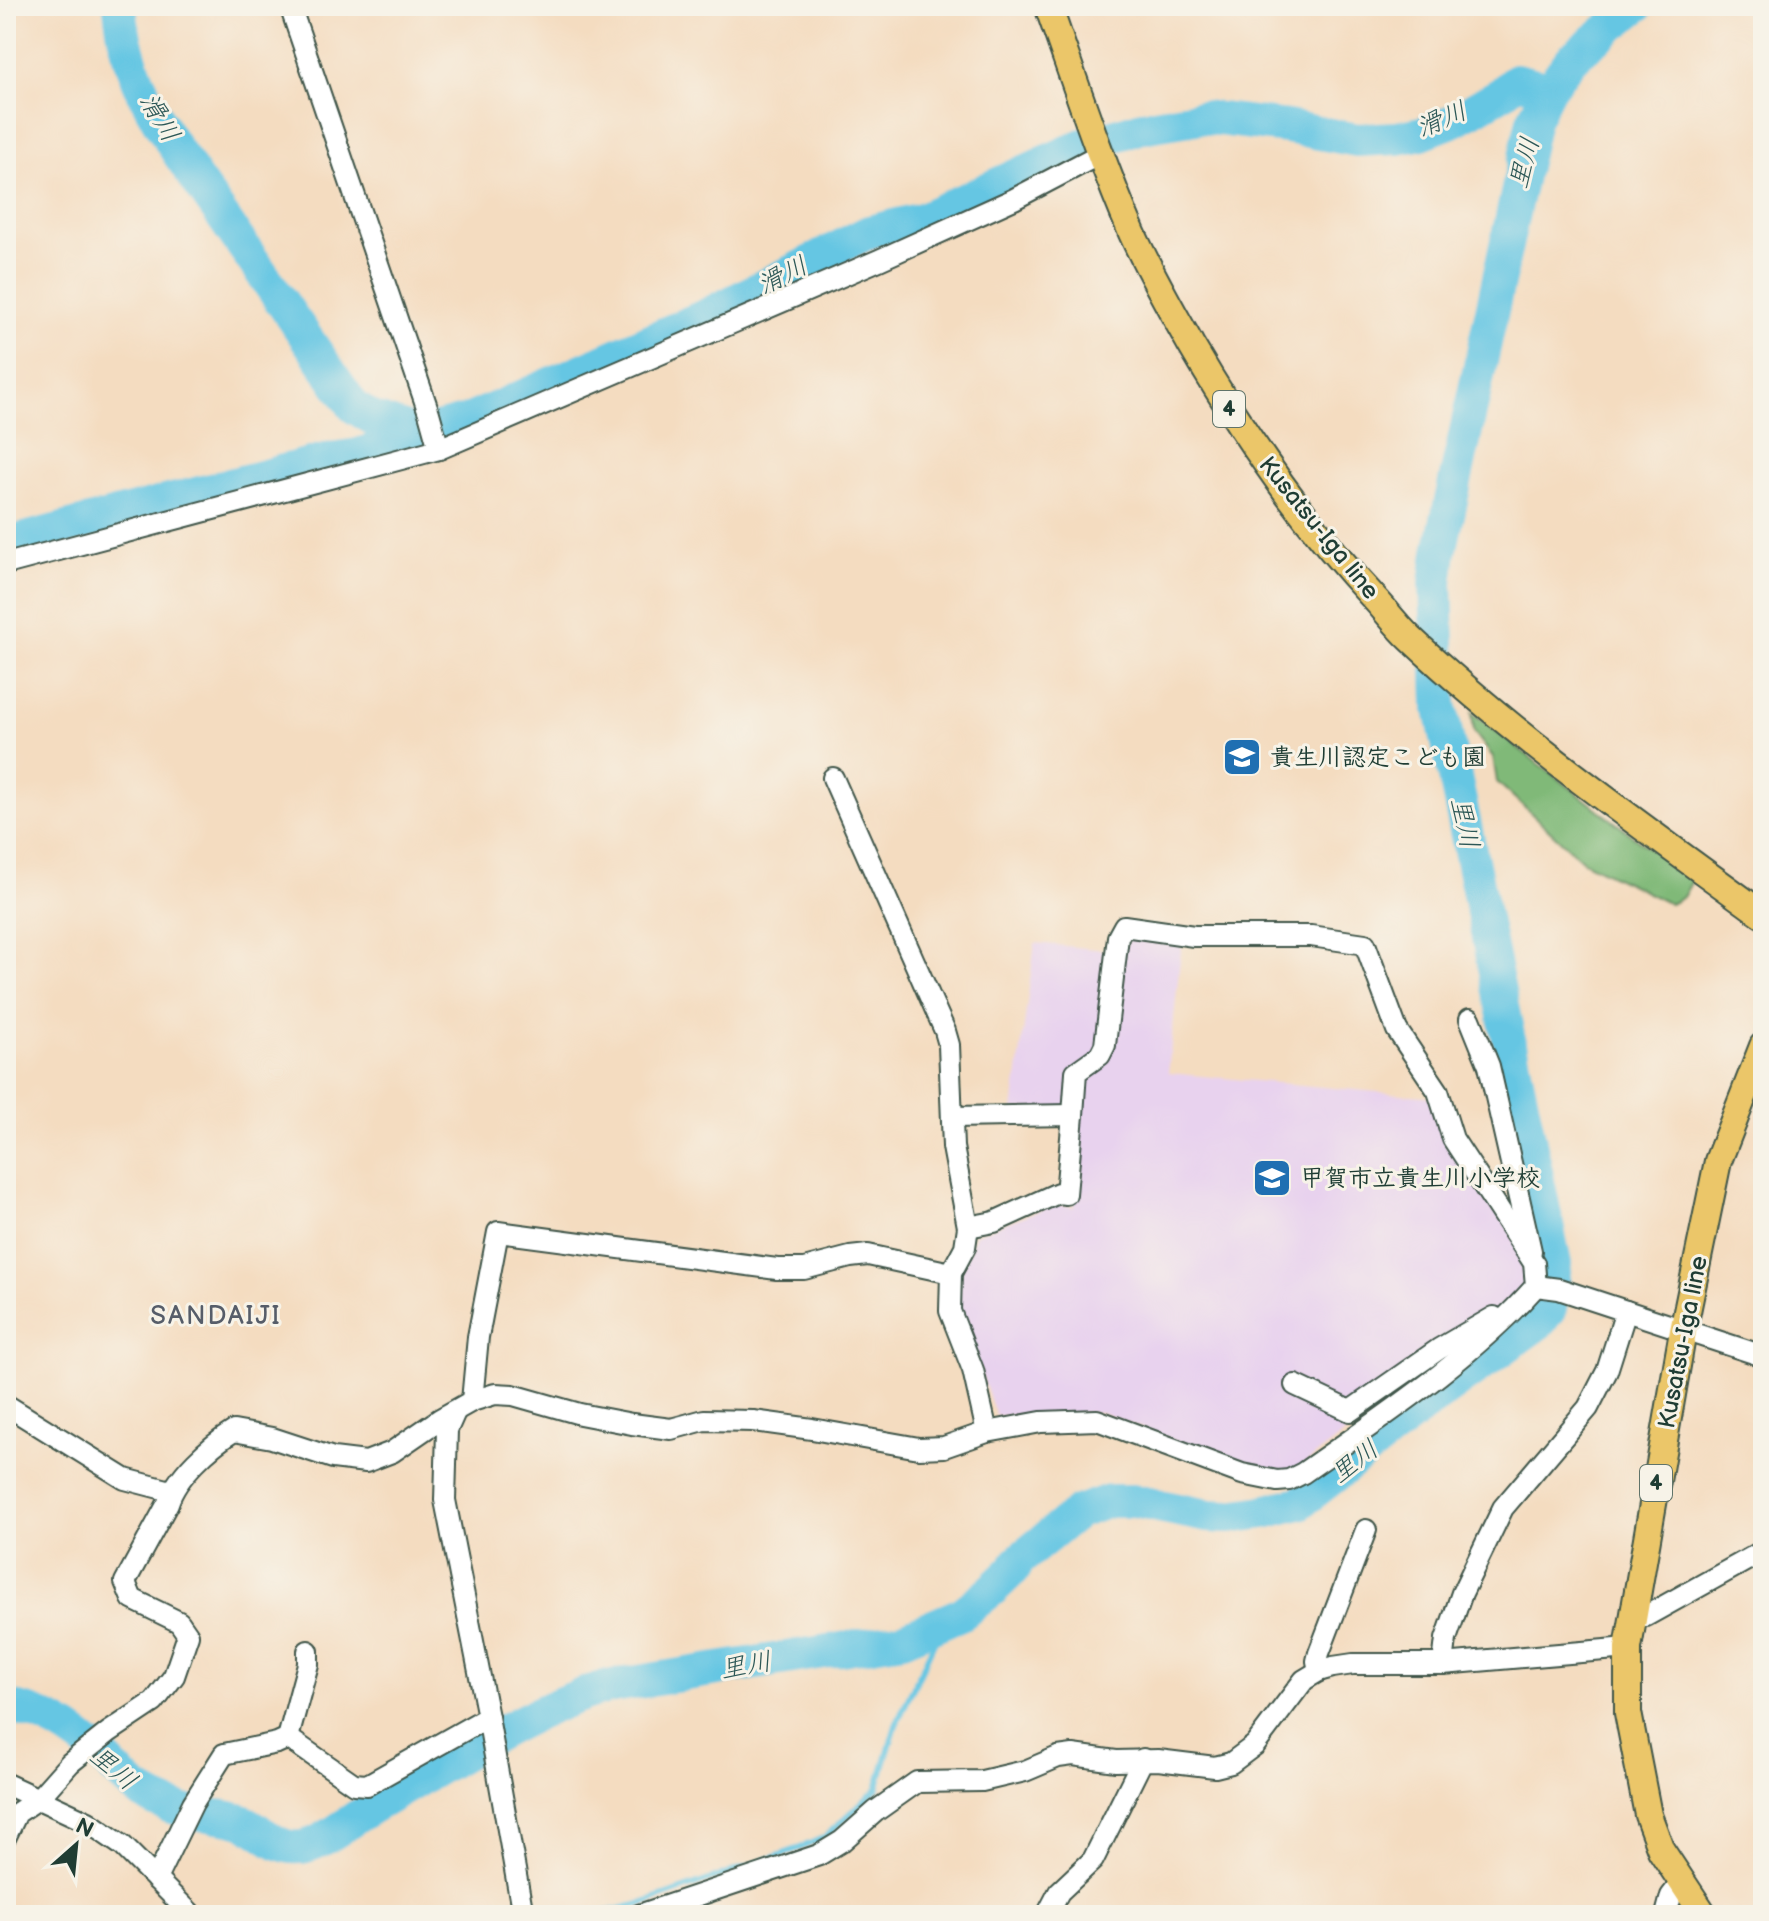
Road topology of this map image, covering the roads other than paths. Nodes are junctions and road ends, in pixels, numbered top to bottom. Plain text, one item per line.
1 (290, 6) edge
2 (1048, 6) edge
3 (1096, 145) junction
4 (438, 443) junction
5 (6, 564) edge
6 (833, 778) dead end
7 (1763, 915) edge
8 (1470, 1019) dead end
9 (1763, 1046) edge
10 (1073, 1115) junction
11 (952, 1117) junction
12 (968, 1227) junction
13 (1534, 1263) junction
14 (951, 1273) junction
15 (1546, 1287) junction
16 (1519, 1305) junction
17 (1626, 1311) junction
18 (1683, 1331) junction
19 (1763, 1356) edge
20 (1295, 1385) dead end
21 (6, 1405) edge
22 (464, 1407) junction
23 (987, 1432) junction
24 (171, 1491) junction
25 (1366, 1530) dead end
26 (1763, 1551) edge
27 (1633, 1614) junction
28 (1628, 1648) junction
29 (308, 1651) dead end
30 (1443, 1664) junction
31 (1319, 1671) junction
32 (489, 1721) junction
33 (288, 1738) junction
34 (1143, 1759) junction
35 (6, 1784) edge
36 (38, 1799) junction
37 (6, 1836) edge
38 (156, 1879) junction
39 (1681, 1883) junction
40 (672, 1911) edge
41 (192, 1915) edge
42 (523, 1915) edge
43 (639, 1915) edge
44 (1047, 1915) edge
45 (1666, 1915) edge
46 (1704, 1915) edge

1 - 4 street
2 - 3 main road, Kusatsu-Iga line / 4
3 - 4 street
3 - 7 main road, Kusatsu-Iga line / 4
4 - 5 street
6 - 11 street
8 - 13 street
9 - 18 main road, Kusatsu-Iga line / 4
10 - 11 street
10 - 12 street
10 - 13 street
11 - 12 street
12 - 14 street
13 - 15 street
14 - 22 street
14 - 23 street
15 - 16 street
15 - 17 street
16 - 20 street
16 - 23 street
17 - 18 street
17 - 30 street
18 - 19 street
18 - 27 main road, Kusatsu-Iga line / 4
21 - 24 street
22 - 23 street
22 - 24 street
22 - 32 street
24 - 36 street
25 - 31 street
26 - 27 street
27 - 28 main road, Kusatsu-Iga line / 4
28 - 30 street
28 - 39 main road, Kusatsu-Iga line / 4
29 - 33 street
30 - 31 street
31 - 34 street
32 - 33 street
32 - 42 street
33 - 38 street
34 - 40 street
34 - 44 street
35 - 36 street
36 - 37 street
36 - 38 street
38 - 41 street
39 - 45 street
39 - 46 main road, Kusatsu-Iga line / 4
40 - 43 street

